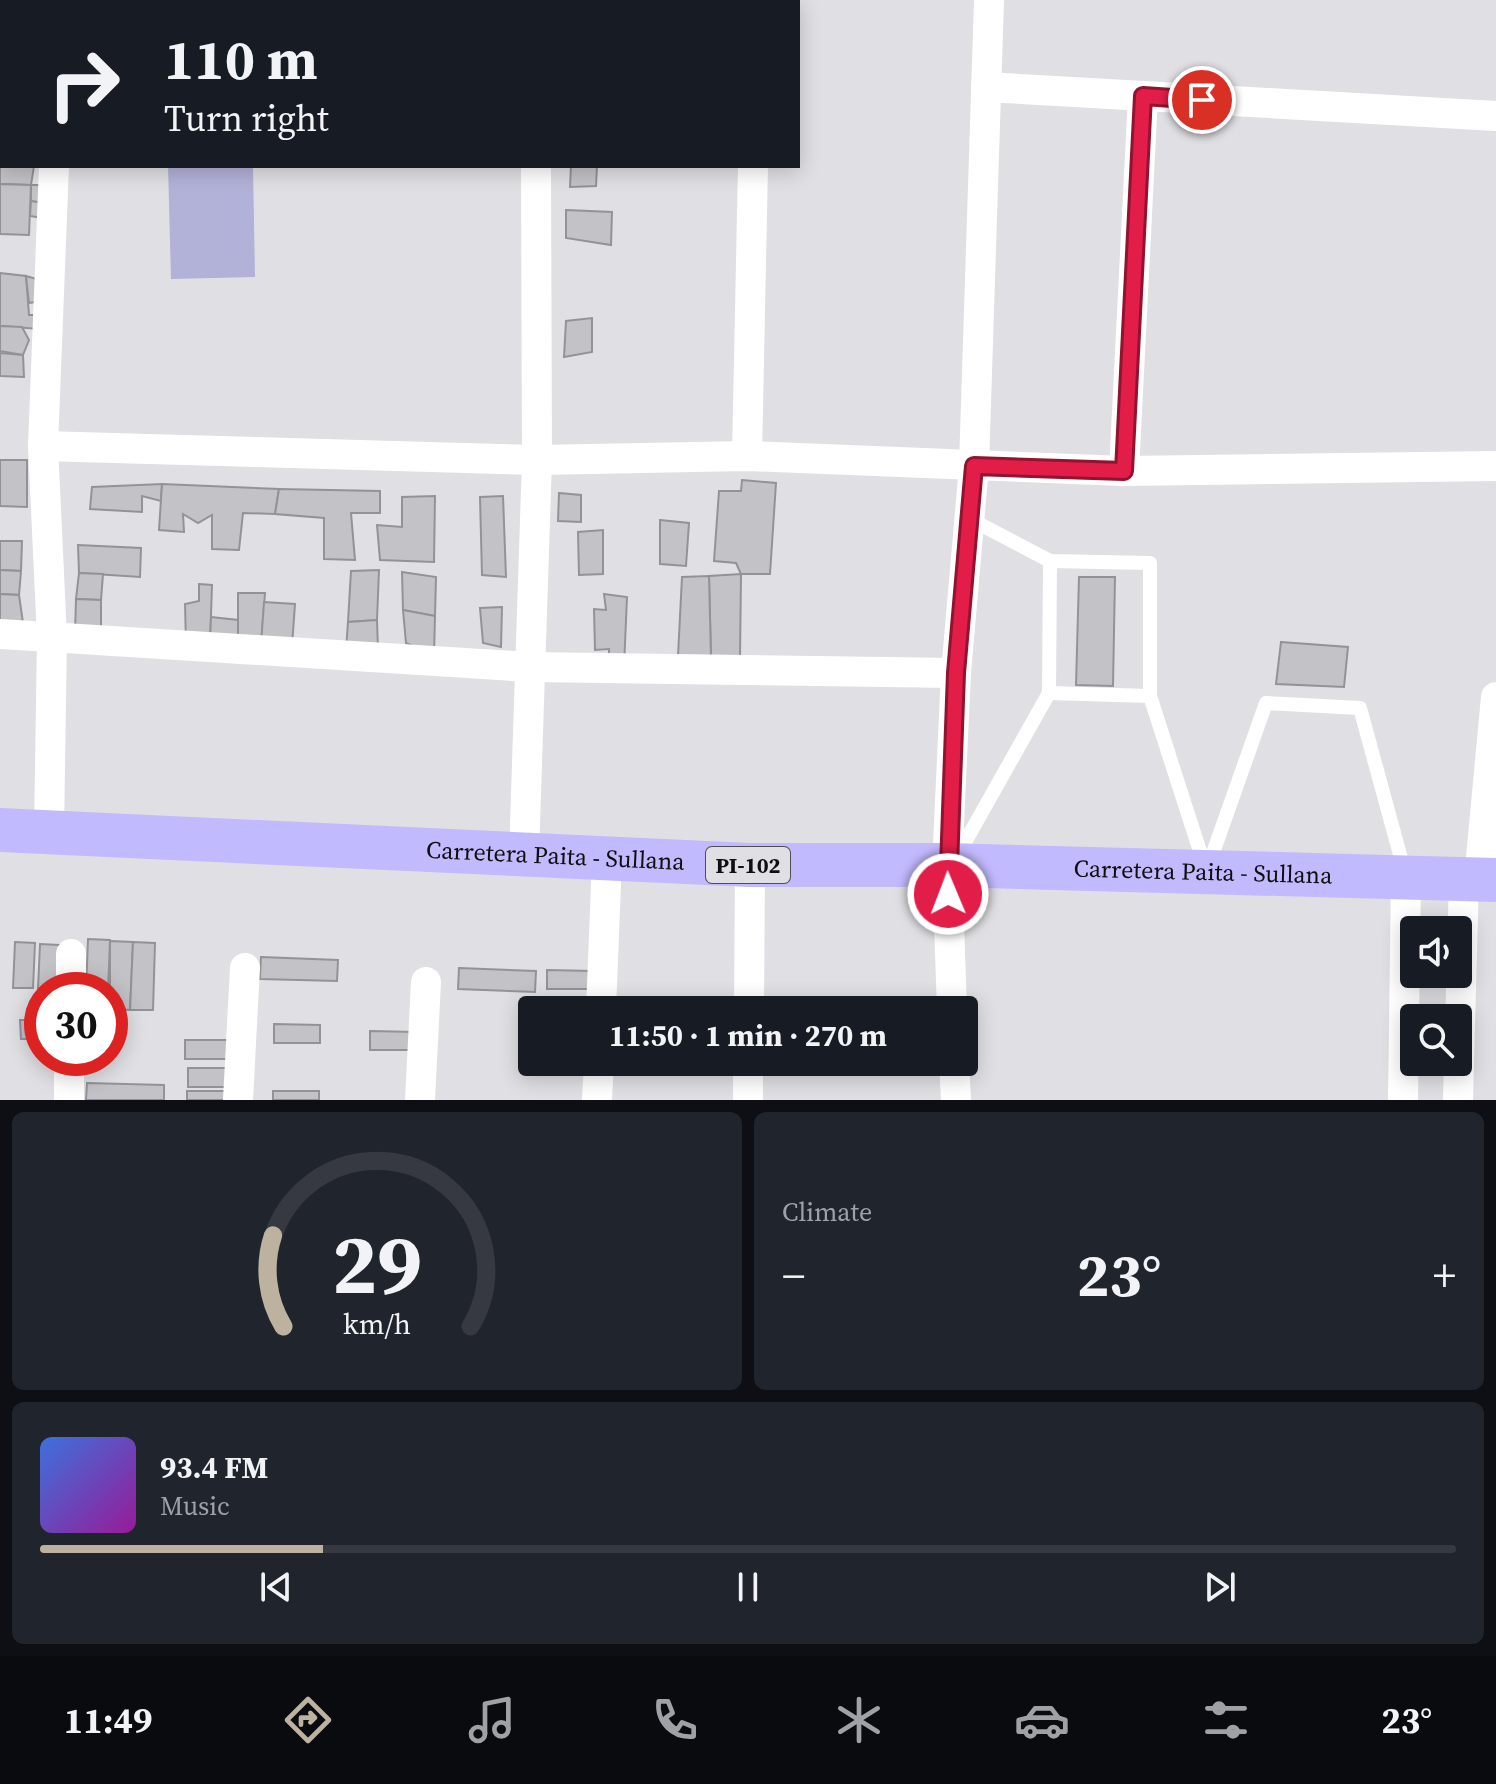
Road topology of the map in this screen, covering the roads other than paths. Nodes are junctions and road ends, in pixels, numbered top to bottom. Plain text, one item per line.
1 (989, 0) edge
2 (986, 87) junction
3 (1143, 96) junction
4 (1496, 116) edge
5 (54, 168) edge
6 (536, 168) edge
7 (753, 168) edge
8 (43, 446) junction
9 (747, 456) junction
10 (537, 460) junction
11 (974, 466) junction
12 (1496, 466) edge
13 (1124, 471) junction
14 (970, 519) junction
15 (1050, 561) junction
16 (0, 634) edge
17 (52, 637) junction
18 (530, 667) junction
19 (956, 673) junction
20 (1049, 693) junction
21 (1150, 696) junction
22 (1496, 697) edge
23 (0, 830) edge
24 (49, 833) junction
25 (524, 855) junction
26 (607, 859) junction
27 (750, 865) junction
28 (949, 865) junction
29 (1207, 871) junction
30 (1406, 876) junction
31 (1480, 879) edge
32 (71, 954) dead end
33 (245, 968) dead end
34 (71, 972) edge
35 (426, 982) dead end
36 (602, 996) edge
37 (749, 996) edge
38 (952, 996) edge
39 (69, 1076) edge
40 (598, 1076) edge
41 (748, 1076) edge
42 (955, 1076) edge
43 (69, 1100) edge
44 (238, 1100) edge
45 (420, 1100) edge
46 (597, 1100) edge
47 (748, 1100) edge
48 (956, 1100) edge
49 (1403, 1100) edge
50 (1458, 1100) edge

1 - 2 street
2 - 3 street
2 - 11 street
3 - 4 street
3 - 13 street
5 - 8 street
6 - 10 street
7 - 9 street
8 - 10 street
8 - 17 street
9 - 10 street
9 - 11 street
10 - 18 street
11 - 13 street
11 - 14 street
12 - 13 street
14 - 15 lane
14 - 19 street
15 - 20 lane
15 - 21 lane
16 - 17 street
17 - 18 street
17 - 24 street
18 - 19 street
18 - 25 street
19 - 28 street
20 - 21 lane
20 - 28 lane
21 - 29 lane
22 - 31 street
23 - 24 main road, Carretera Paita - Sullana / PI-102
24 - 25 main road, Carretera Paita - Sullana / PI-102
25 - 26 main road, Carretera Paita - Sullana / PI-102
26 - 27 main road, Carretera Paita - Sullana / PI-102
26 - 36 street
27 - 28 main road, Carretera Paita - Sullana / PI-102
27 - 37 street
28 - 29 main road, Carretera Paita - Sullana / PI-102
28 - 38 street
29 - 30 main road, Carretera Paita - Sullana / PI-102
29 - 30 lane
30 - 31 main road, Carretera Paita - Sullana / PI-102
30 - 49 street
31 - 50 street
32 - 34 street
33 - 44 street
35 - 45 street
39 - 43 street
40 - 46 street
41 - 47 street
42 - 48 street

